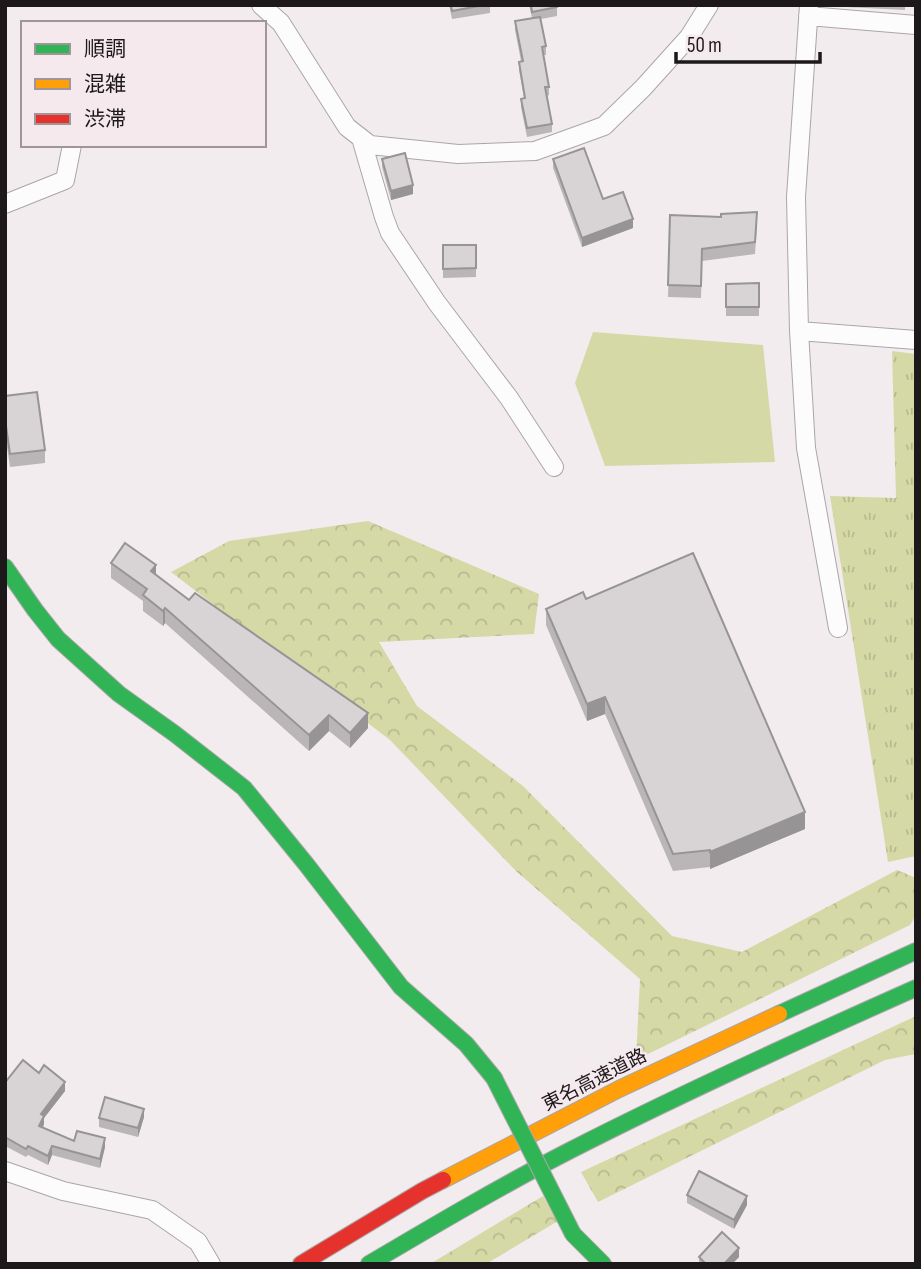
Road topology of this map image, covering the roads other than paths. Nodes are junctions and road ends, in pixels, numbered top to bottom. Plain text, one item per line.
1 (261, 5) edge
2 (709, 5) edge
3 (808, 10) edge
4 (916, 25) edge
5 (361, 138) junction
6 (72, 147) edge
7 (5, 204) edge
8 (799, 331) junction
9 (916, 340) edge
10 (554, 467) dead end
11 (5, 567) edge
12 (838, 628) dead end
13 (916, 951) edge
14 (916, 988) edge
15 (5, 1171) edge
16 (211, 1264) edge
17 (301, 1264) edge
18 (369, 1264) edge
19 (603, 1264) edge

1 - 5 street
2 - 5 street
3 - 4 street
3 - 8 street
5 - 10 street
6 - 7 street
8 - 9 street
8 - 12 street
11 - 19 main road, bridge
13 - 17 main road, 東名高速道路
14 - 18 main road
15 - 16 street

